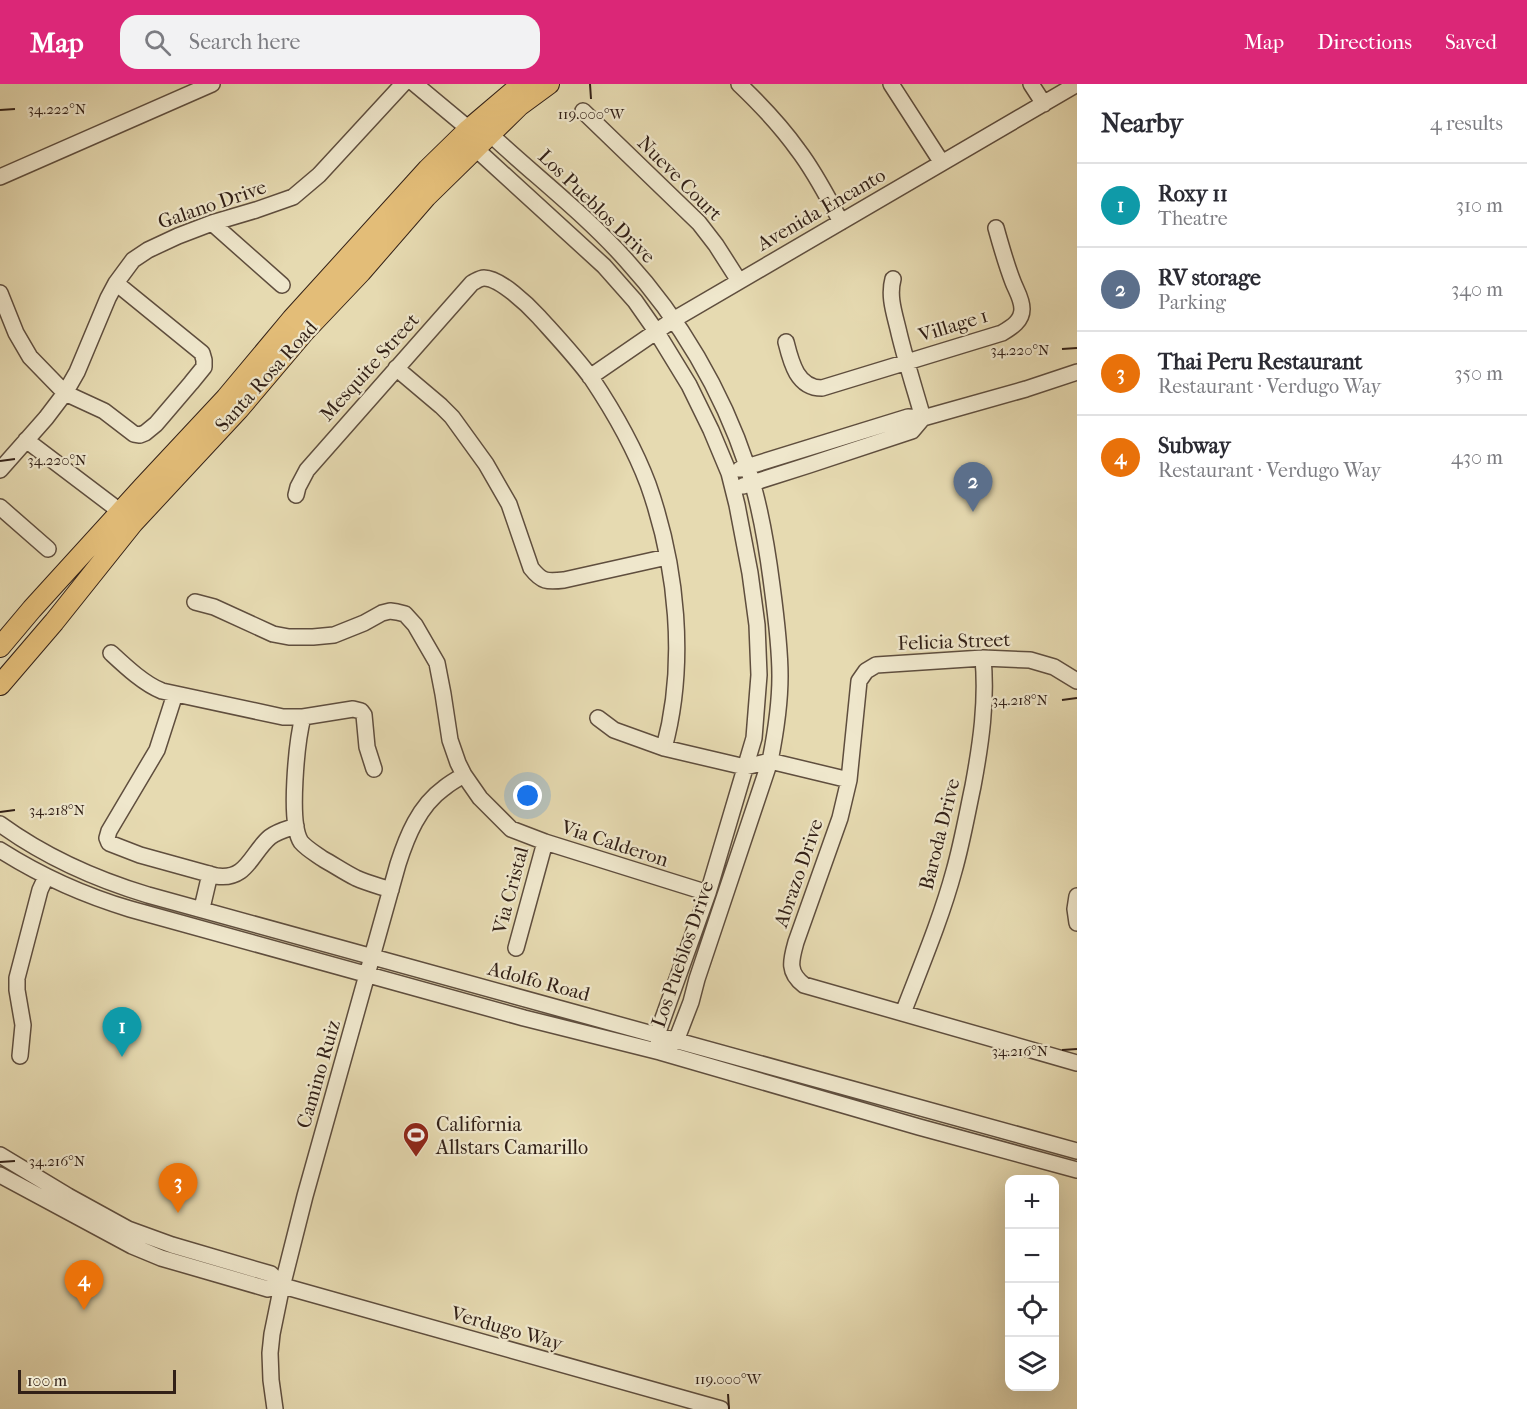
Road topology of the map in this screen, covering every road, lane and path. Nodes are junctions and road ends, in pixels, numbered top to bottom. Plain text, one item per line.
1 (212, 84) edge
2 (403, 84) edge
3 (415, 84) edge
4 (522, 84) edge
5 (549, 84) edge
6 (739, 84) edge
7 (891, 84) edge
8 (1031, 84) edge
9 (1077, 84) edge
10 (1044, 104) junction
11 (583, 111) dead end
12 (469, 129) junction
13 (490, 134) junction
14 (476, 149) junction
15 (942, 163) junction
16 (0, 177) edge
17 (841, 222) junction
18 (212, 223) junction
19 (996, 228) dead end
20 (893, 279) dead end
21 (739, 281) junction
22 (116, 282) junction
23 (282, 285) dead end
24 (0, 293) edge
25 (673, 320) junction
26 (656, 331) junction
27 (786, 342) dead end
28 (906, 361) junction
29 (396, 368) junction
30 (1077, 372) edge
31 (590, 377) junction
32 (65, 393) junction
33 (923, 418) junction
34 (26, 440) junction
35 (805, 449) junction
36 (809, 465) junction
37 (748, 467) junction
38 (0, 470) edge
39 (729, 473) junction
40 (752, 483) junction
41 (734, 488) junction
42 (296, 495) dead end
43 (121, 512) junction
44 (3, 515) edge
45 (48, 549) dead end
46 (667, 557) junction
47 (195, 602) dead end
48 (0, 647) edge
49 (111, 653) dead end
50 (983, 658) junction
51 (866, 671) joint
52 (1077, 681) edge
53 (0, 685) edge
54 (175, 694) junction
55 (303, 717) junction
56 (598, 718) dead end
57 (664, 748) junction
58 (770, 761) junction
59 (745, 767) junction
60 (374, 769) dead end
61 (464, 775) junction
62 (849, 780) junction
63 (0, 824) edge
64 (296, 826) junction
65 (545, 842) junction
66 (0, 850) edge
67 (210, 874) junction
68 (46, 877) junction
69 (391, 890) junction
70 (708, 894) junction
71 (1077, 896) edge
72 (202, 908) junction
73 (1076, 921) edge
74 (516, 948) dead end
75 (373, 957) junction
76 (368, 975) junction
77 (903, 1013) junction
78 (657, 1035) junction
79 (676, 1041) junction
80 (660, 1052) junction
81 (20, 1056) dead end
82 (1077, 1063) edge
83 (1077, 1151) edge
84 (0, 1155) edge
85 (1077, 1170) edge
86 (0, 1175) edge
87 (283, 1286) junction
88 (275, 1409) edge
89 (720, 1409) edge

1 - 16 street
2 - 18 street, Galano Drive
3 - 12 street, Los Pueblos Drive
4 - 12 main road, Santa Rosa Road
5 - 13 main road, Santa Rosa Road
6 - 17 street
7 - 15 street
8 - 10 street
9 - 10 street, Avenida Encanto
10 - 15 street, Avenida Encanto
11 - 21 street, Nueve Court
12 - 13 street, Los Pueblos Drive
12 - 14 street, Los Pueblos Drive
12 - 43 main road, Santa Rosa Road
13 - 14 main road, Santa Rosa Road
13 - 25 street, Los Pueblos Drive
14 - 26 street, Los Pueblos Drive
14 - 53 main road, Santa Rosa Road
15 - 17 street, Avenida Encanto
17 - 21 street, Avenida Encanto
18 - 22 street, Galano Drive
18 - 23 street
19 - 28 street, Village 1
20 - 28 street, Village 1
21 - 25 street, Avenida Encanto
22 - 32 street, Galano Drive
22 - 32 street
24 - 32 street
25 - 26 street, Avenida Encanto
25 - 37 street, Los Pueblos Drive
26 - 31 street, Avenida Encanto
26 - 39 street, Los Pueblos Drive
27 - 28 street, Village 1
28 - 33 street, Village 1
29 - 31 street, Mesquite Street
29 - 42 street, Mesquite Street
29 - 46 street
30 - 33 street
31 - 46 street
32 - 34 street, Galano Drive
33 - 35 street
33 - 36 street
34 - 38 street, Galano Drive
34 - 43 street
35 - 36 street
35 - 37 street
36 - 40 street
37 - 39 street
37 - 40 street, Los Pueblos Drive
39 - 41 street, Los Pueblos Drive
40 - 41 street
40 - 58 street, Los Pueblos Drive
41 - 59 street, Los Pueblos Drive
43 - 48 main road, Santa Rosa Road
44 - 45 street
46 - 57 street
47 - 61 street, Via Calderon
49 - 54 street
50 - 51 street, Felicia Street
50 - 52 street, Felicia Street
50 - 77 street, Baroda Drive
51 - 62 street, Abrazo Drive
54 - 55 street
54 - 67 street
55 - 60 street
55 - 64 street
56 - 57 street
57 - 59 street
58 - 59 street
58 - 62 street
58 - 79 street, Los Pueblos Drive
59 - 70 street, Los Pueblos Drive
61 - 65 street, Via Calderon
61 - 69 street, Camino Ruiz
62 - 77 street, Abrazo Drive
63 - 72 street, Adolfo Road
64 - 67 street
64 - 69 street
65 - 70 street, Via Calderon
65 - 74 street, Via Cristal
66 - 68 street, Adolfo Road
67 - 72 street
68 - 76 street, Adolfo Road
68 - 81 street
69 - 75 street, Camino Ruiz
70 - 78 street, Los Pueblos Drive
71 - 73 street
72 - 75 street, Adolfo Road
75 - 76 street, Camino Ruiz
75 - 78 street, Adolfo Road
76 - 80 street, Adolfo Road
76 - 87 street, Camino Ruiz
77 - 82 street
78 - 79 street, Adolfo Road
78 - 80 street, Los Pueblos Drive
79 - 80 street, Los Pueblos Drive
79 - 83 street, Adolfo Road
80 - 85 street, Adolfo Road
84 - 87 street, Verdugo Way
86 - 87 street, Verdugo Way
87 - 88 street, Camino Ruiz
87 - 89 street, Verdugo Way

